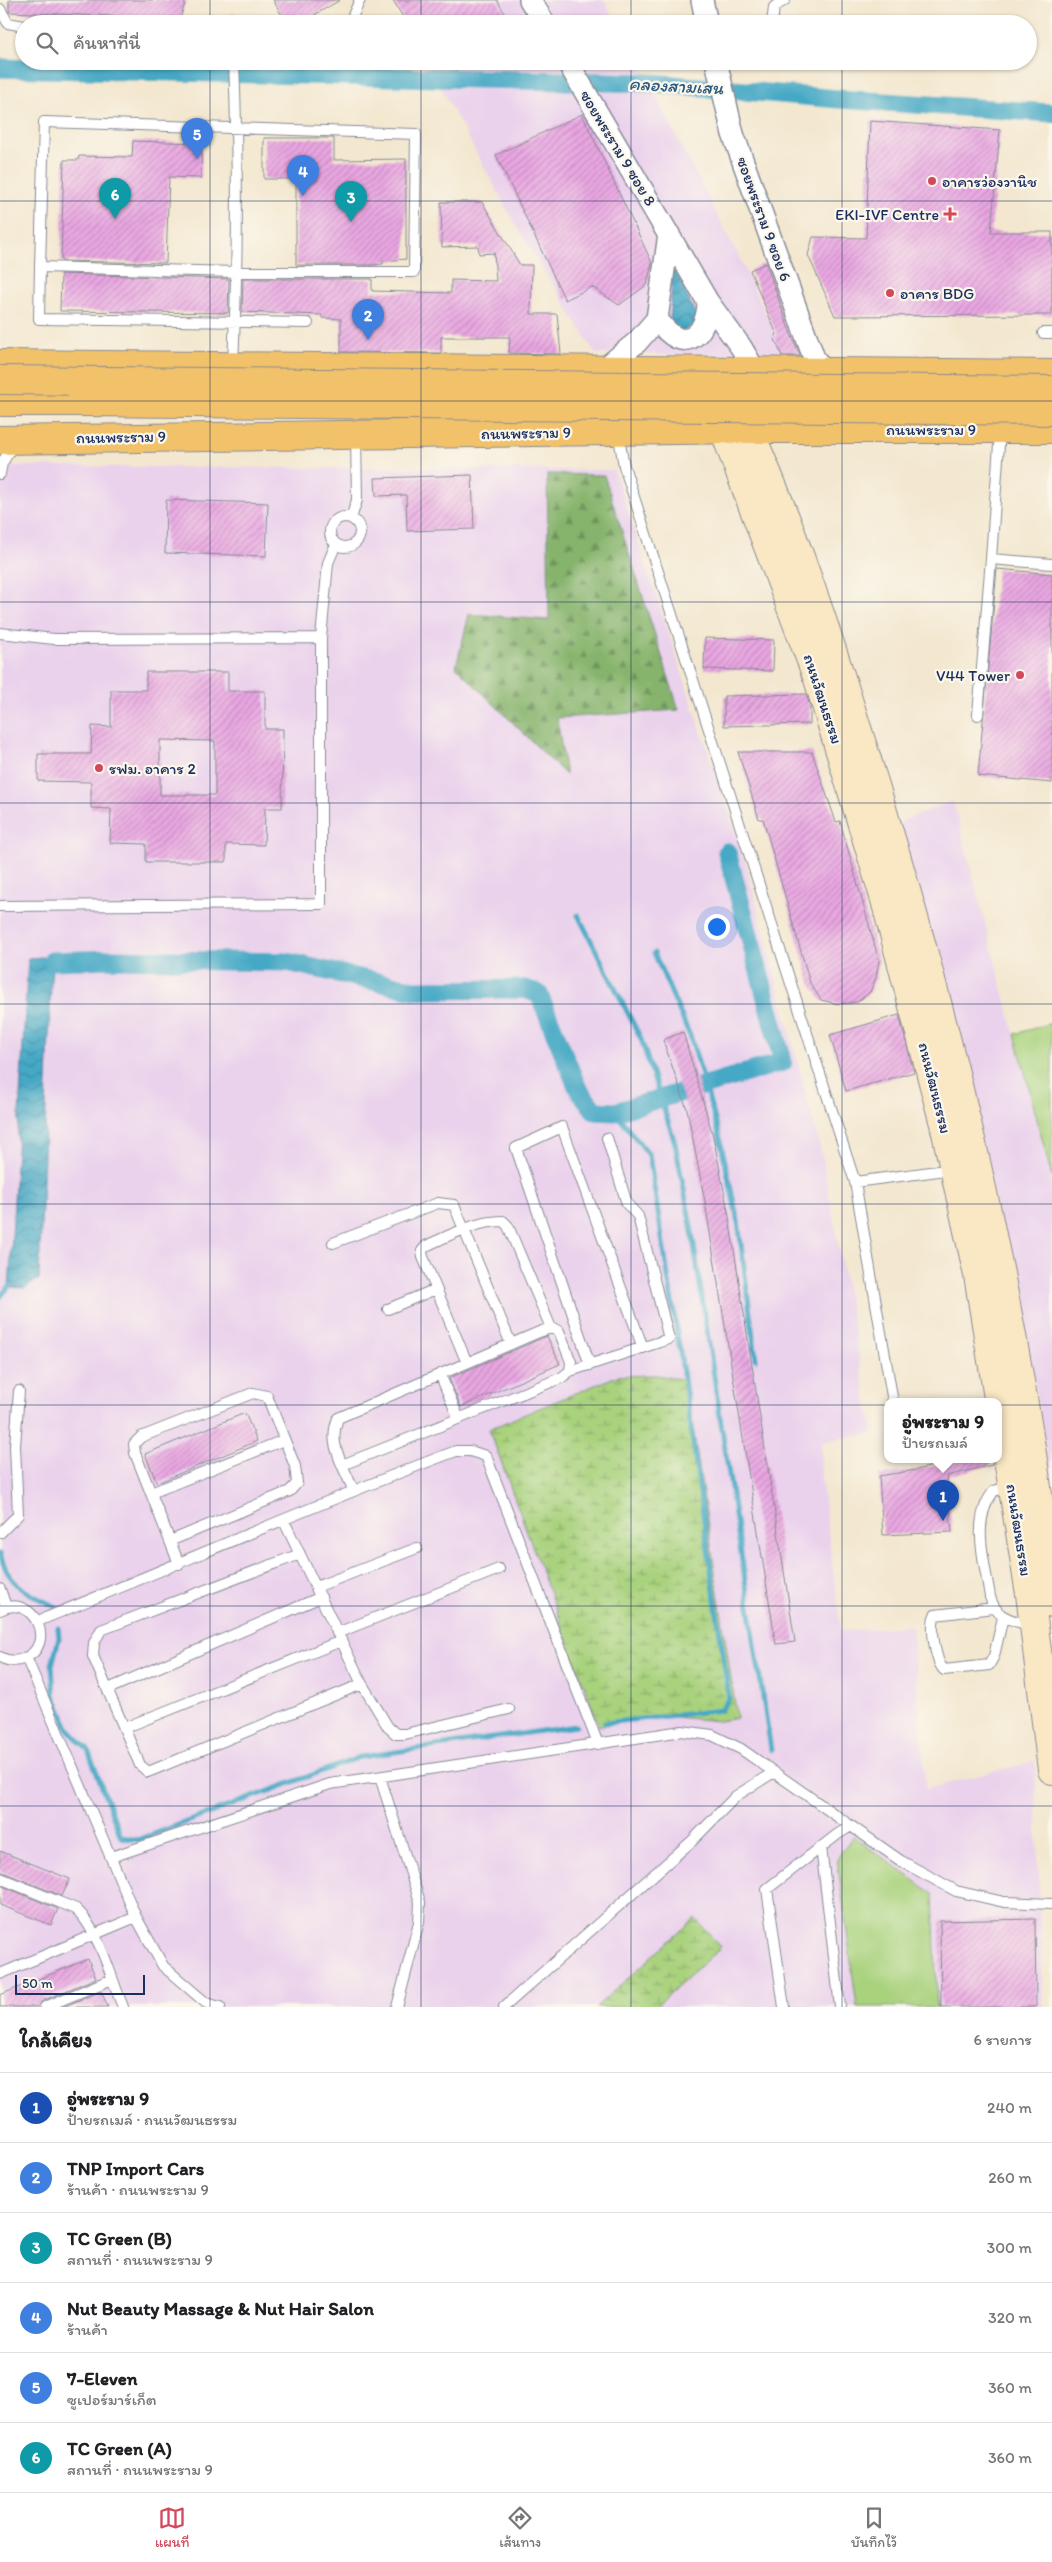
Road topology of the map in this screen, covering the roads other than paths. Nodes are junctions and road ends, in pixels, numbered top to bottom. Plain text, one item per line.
1 (360, 0) edge
2 (530, 0) edge
3 (785, 0) edge
4 (702, 2) edge
5 (0, 8) edge
6 (353, 15) edge
7 (539, 15) edge
8 (705, 15) edge
9 (773, 15) edge
10 (15, 24) edge
11 (234, 70) edge
12 (572, 70) edge
13 (718, 70) edge
14 (236, 130) junction
15 (669, 234) junction
16 (40, 267) junction
17 (236, 272) junction
18 (708, 302) junction
19 (657, 319) junction
20 (235, 322) junction
21 (308, 323) dead end
22 (0, 364) edge
23 (233, 368) junction
24 (604, 369) junction
25 (709, 371) junction
26 (755, 371) junction
27 (824, 372) junction
28 (1052, 374) edge
29 (0, 380) edge
30 (1052, 390) edge
31 (0, 402) edge
32 (1052, 411) edge
33 (736, 429) junction
34 (1000, 429) junction
35 (1052, 429) edge
36 (618, 432) junction
37 (356, 435) junction
38 (6, 436) edge
39 (0, 474) edge
40 (351, 518) junction
41 (336, 544) junction
42 (991, 559) junction
43 (1052, 564) edge
44 (0, 633) edge
45 (321, 638) junction
46 (978, 715) dead end
47 (0, 906) edge
48 (607, 1138) dead end
49 (966, 1168) junction
50 (856, 1182) junction
51 (464, 1229) junction
52 (333, 1243) dead end
53 (436, 1289) junction
54 (388, 1309) dead end
55 (551, 1328) junction
56 (512, 1344) junction
57 (643, 1348) junction
58 (467, 1362) junction
59 (590, 1365) junction
60 (570, 1371) junction
61 (440, 1374) junction
62 (19, 1391) dead end
63 (892, 1398) edge
64 (458, 1417) junction
65 (284, 1440) junction
66 (342, 1465) junction
67 (1023, 1484) junction
68 (353, 1489) junction
69 (151, 1493) junction
70 (284, 1521) junction
71 (1048, 1528) edge
72 (0, 1533) edge
73 (170, 1540) junction
74 (417, 1548) dead end
75 (300, 1554) junction
76 (180, 1564) junction
77 (499, 1569) dead end
78 (316, 1587) junction
79 (0, 1589) edge
80 (321, 1598) junction
81 (1052, 1604) edge
82 (3, 1608) edge
83 (993, 1608) junction
84 (1003, 1617) junction
85 (38, 1621) junction
86 (1043, 1627) edge
87 (339, 1637) junction
88 (0, 1657) edge
89 (26, 1657) junction
90 (362, 1684) junction
91 (108, 1690) junction
92 (509, 1709) dead end
93 (124, 1728) junction
94 (598, 1744) junction
95 (1052, 1770) edge
96 (774, 1772) junction
97 (380, 1777) junction
98 (851, 1826) junction
99 (821, 1847) junction
100 (110, 1857) junction
101 (0, 1878) edge
102 (1052, 1904) edge
103 (136, 1917) junction
104 (94, 1935) junction
105 (0, 1974) edge
106 (112, 1979) junction
107 (45, 2007) edge
108 (123, 2007) edge
109 (220, 2007) edge
110 (397, 2007) edge
111 (504, 2007) edge
112 (784, 2007) edge
113 (840, 2007) edge

1 - 6 lane
2 - 7 street
3 - 9 lane
4 - 8 street
5 - 10 lane
11 - 14 lane
12 - 15 street, ซอยพระราม 9 ซอย 8
13 - 27 street, ซอยพระราม 9 ซอย 6
14 - 16 lane
14 - 17 lane
14 - 17 lane
15 - 18 street, ซอยพระราม 9 ซอย 8
15 - 19 street
16 - 17 lane
16 - 20 lane
17 - 20 lane
18 - 19 street
18 - 26 street, ซอยพระราม 9 ซอย 8
19 - 24 street
20 - 21 lane
20 - 23 lane
22 - 23 main road
23 - 24 main road
24 - 25 main road
25 - 26 main road
25 - 33 main road
26 - 27 main road
27 - 28 main road
29 - 30 main road, bridge
31 - 32 main road, ถนนพระราม 9, bridge
33 - 34 main road, ถนนพระราม 9
33 - 36 main road, ถนนพระราม 9
33 - 49 street, ถนนวัฒนธรรม
34 - 35 main road, ถนนพระราม 9
34 - 42 lane
36 - 37 main road, ถนนพระราม 9
36 - 50 lane
37 - 38 main road, ถนนพระราม 9
37 - 40 lane
38 - 39 lane
40 - 41 lane
40 - 41 lane
41 - 45 lane
42 - 43 lane
42 - 46 lane
44 - 45 lane
45 - 47 lane
48 - 57 lane
49 - 50 lane
49 - 67 street, ถนนวัฒนธรรม
50 - 63 lane
51 - 52 lane
51 - 53 lane
51 - 55 lane
51 - 56 lane
53 - 54 lane
53 - 58 lane
55 - 56 lane
55 - 60 lane
56 - 58 lane
57 - 59 lane
57 - 59 lane
58 - 61 lane
59 - 60 lane
60 - 64 lane
61 - 64 lane
61 - 66 lane
62 - 72 lane
64 - 66 lane
65 - 69 lane
65 - 69 lane
65 - 73 lane
66 - 68 lane
67 - 71 street, ถนนวัฒนธรรม
67 - 83 lane
67 - 86 street, ถนนวัฒนธรรม
68 - 70 lane
68 - 94 lane
69 - 73 lane
70 - 75 lane
70 - 76 lane
71 - 81 street, ถนนวัฒนธรรม
73 - 76 lane
74 - 78 lane
75 - 78 lane
75 - 91 lane
76 - 85 lane
77 - 87 lane
78 - 80 lane
79 - 82 lane
80 - 87 lane
80 - 91 lane
82 - 85 lane
83 - 84 lane
83 - 84 lane
84 - 86 lane
85 - 89 lane
86 - 95 street, ถนนวัฒนธรรม
87 - 90 lane
87 - 93 lane
88 - 89 lane
89 - 100 lane
90 - 92 lane
90 - 93 lane
91 - 93 lane
94 - 96 lane
94 - 97 lane
96 - 98 lane
96 - 111 lane
97 - 100 lane
97 - 110 lane
98 - 99 lane
98 - 102 lane
99 - 112 lane
99 - 113 lane
100 - 103 lane
101 - 104 lane
103 - 104 lane
103 - 109 lane
104 - 105 lane
104 - 106 lane
106 - 107 lane
106 - 108 lane

